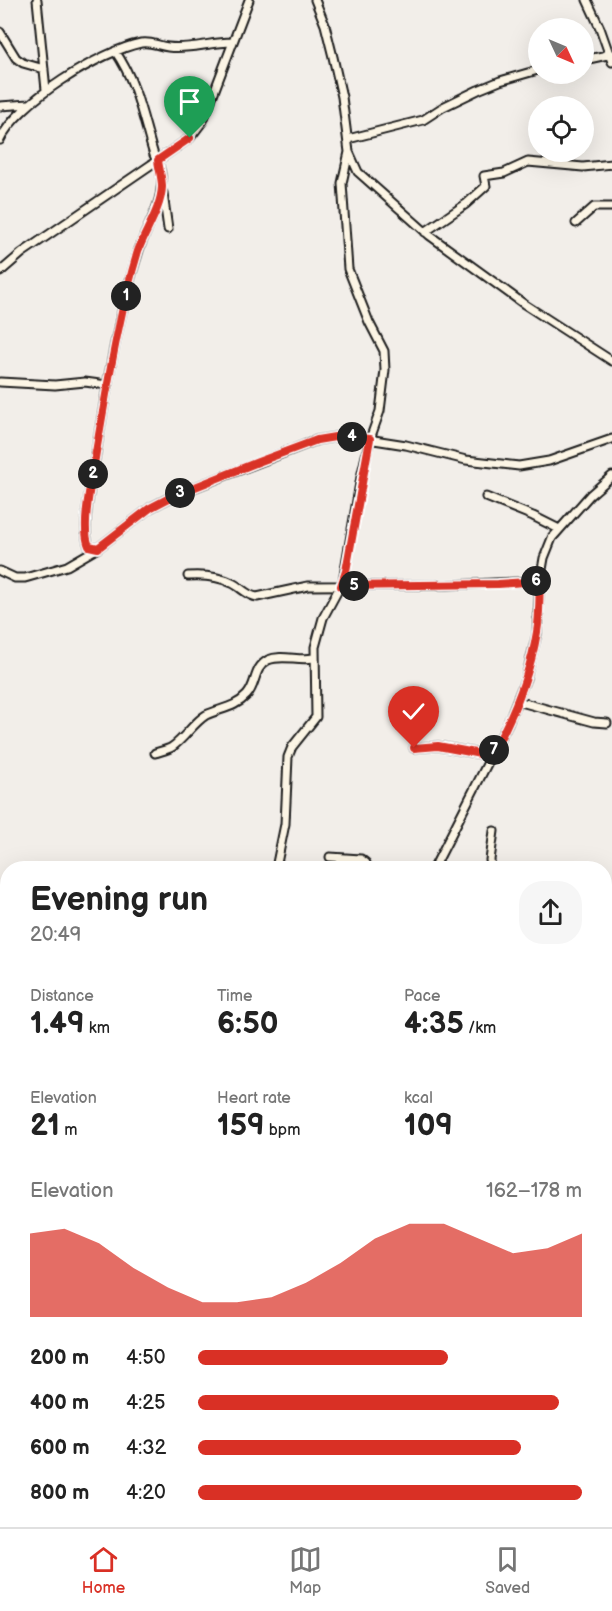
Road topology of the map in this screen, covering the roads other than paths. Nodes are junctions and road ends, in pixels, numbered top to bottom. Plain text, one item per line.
1 (37, 0) edge
2 (249, 0) edge
3 (315, 0) edge
4 (587, 0) edge
5 (0, 32) edge
6 (232, 42) junction
7 (115, 51) junction
8 (611, 57) edge
9 (594, 59) edge
10 (44, 69) junction
11 (528, 73) edge
12 (46, 90) junction
13 (29, 104) junction
14 (0, 106) edge
15 (348, 139) junction
16 (0, 140) edge
17 (349, 152) junction
18 (158, 160) junction
19 (612, 165) edge
20 (162, 189) junction
21 (612, 207) edge
22 (576, 223) dead end
23 (168, 229) dead end
24 (425, 232) junction
25 (0, 271) edge
26 (612, 361) edge
27 (0, 382) edge
28 (106, 385) junction
29 (370, 439) junction
30 (612, 439) edge
31 (612, 476) edge
32 (486, 497) dead end
33 (560, 529) junction
34 (98, 548) junction
35 (0, 572) edge
36 (188, 576) dead end
37 (540, 581) junction
38 (341, 586) junction
39 (313, 658) junction
40 (517, 701) junction
41 (607, 723) dead end
42 (414, 748) dead end
43 (155, 753) dead end
44 (491, 756) junction
45 (494, 831) dead end
46 (330, 857) dead end
47 (277, 861) edge
48 (364, 861) edge
49 (438, 861) edge
50 (490, 861) edge

1 - 10 street
2 - 6 street
3 - 15 street
4 - 8 street
5 - 10 street
6 - 7 street
6 - 18 street
7 - 12 street
7 - 18 street
8 - 9 street
10 - 12 street
11 - 15 street
12 - 13 street
13 - 14 street
13 - 16 street
15 - 17 street
17 - 24 street
17 - 29 street
18 - 20 street
18 - 25 street
19 - 24 street
20 - 23 street
20 - 28 street
21 - 22 street
24 - 26 street
27 - 28 street
28 - 34 street
29 - 30 street
29 - 34 street
29 - 38 street
31 - 33 street
32 - 33 street
33 - 37 street
34 - 35 street
36 - 38 street
37 - 38 street
37 - 40 street
38 - 39 street
39 - 43 street
39 - 47 street
40 - 41 street
40 - 44 street
42 - 44 street
44 - 49 street
45 - 50 street
46 - 48 street

